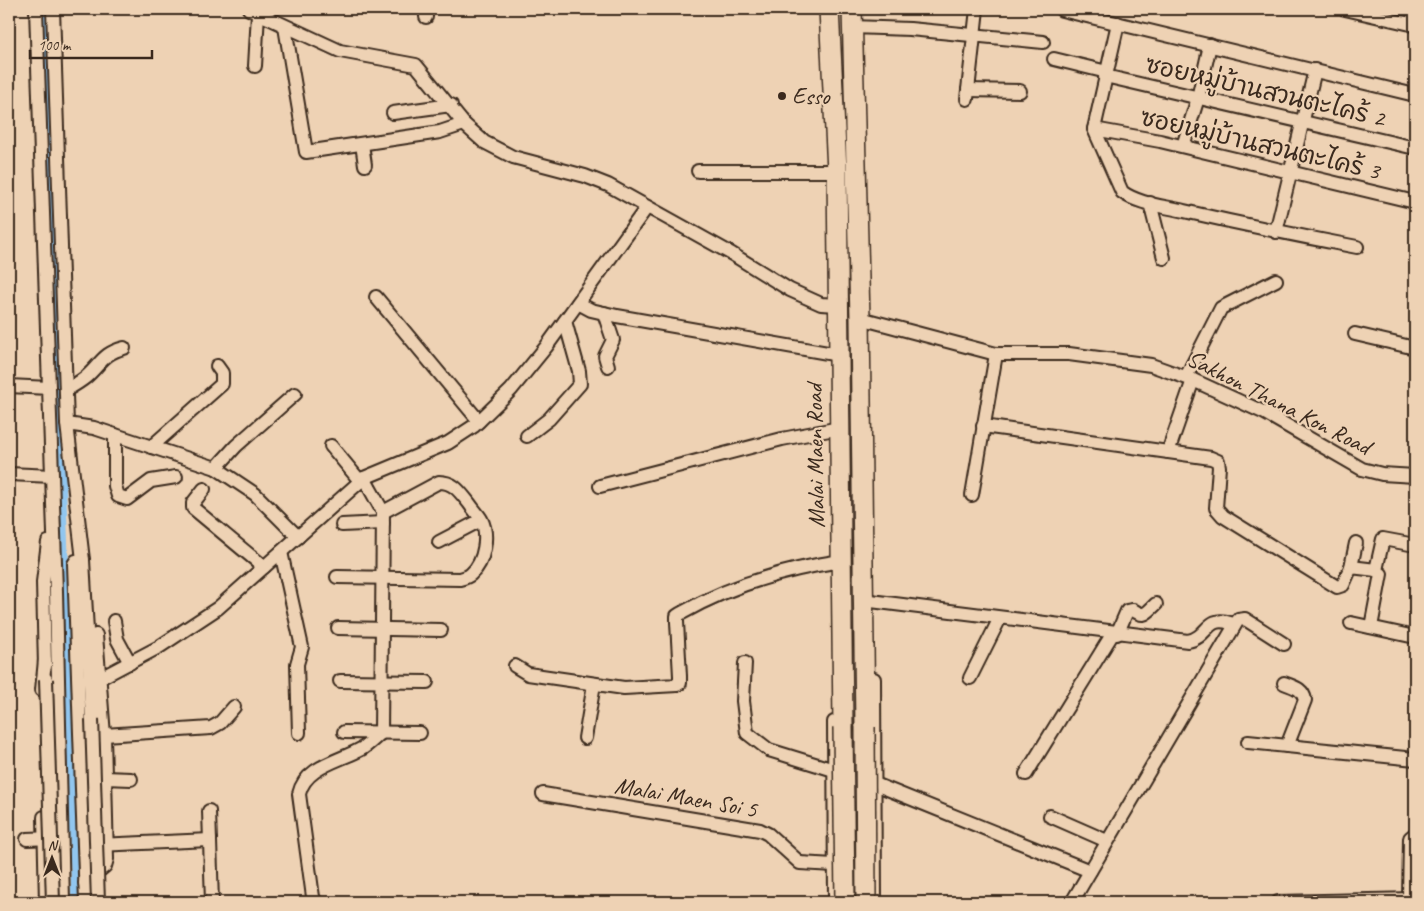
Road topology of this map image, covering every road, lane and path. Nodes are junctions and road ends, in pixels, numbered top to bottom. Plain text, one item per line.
1 (36, 9) edge
2 (53, 9) edge
3 (829, 9) edge
4 (977, 9) edge
5 (1345, 9) edge
6 (1415, 9) edge
7 (1062, 10) edge
8 (253, 11) edge
9 (852, 18) edge
10 (1118, 23) junction
11 (1414, 25) edge
12 (286, 27) junction
13 (974, 34) junction
14 (1043, 42) dead end
15 (1210, 45) junction
16 (1054, 59) dead end
17 (255, 66) dead end
18 (1315, 70) junction
19 (1106, 74) junction
20 (1020, 91) dead end
21 (1415, 95) edge
22 (1198, 98) junction
23 (451, 105) junction
24 (393, 114) dead end
25 (1303, 121) junction
26 (464, 124) junction
27 (1094, 129) junction
28 (362, 144) junction
29 (1183, 146) junction
30 (1415, 148) edge
31 (365, 165) dead end
32 (698, 171) dead end
33 (837, 171) junction
34 (1292, 172) junction
35 (1415, 202) edge
36 (1150, 203) junction
37 (647, 207) junction
38 (1276, 232) junction
39 (1357, 247) dead end
40 (1164, 258) dead end
41 (1276, 280) dead end
42 (376, 297) dead end
43 (578, 302) junction
44 (838, 305) junction
45 (604, 313) junction
46 (860, 318) junction
47 (565, 321) junction
48 (1355, 334) dead end
49 (124, 348) dead end
50 (1415, 348) edge
51 (996, 354) junction
52 (839, 355) junction
53 (217, 366) dead end
54 (608, 366) dead end
55 (1189, 378) junction
56 (9, 386) edge
57 (49, 388) junction
58 (66, 390) junction
59 (295, 394) dead end
60 (479, 421) junction
61 (67, 424) junction
62 (983, 426) junction
63 (840, 428) junction
64 (115, 435) junction
65 (528, 436) dead end
66 (332, 446) dead end
67 (152, 447) junction
68 (1168, 452) junction
69 (216, 468) junction
70 (9, 474) edge
71 (52, 476) junction
72 (1415, 476) edge
73 (176, 477) dead end
74 (362, 480) junction
75 (600, 486) dead end
76 (204, 489) dead end
77 (972, 495) dead end
78 (53, 504) junction
79 (383, 517) junction
80 (481, 520) junction
81 (342, 525) dead end
82 (298, 537) junction
83 (81, 540) junction
84 (439, 542) dead end
85 (1356, 543) dead end
86 (1415, 545) edge
87 (280, 552) junction
88 (83, 560) junction
89 (841, 564) junction
90 (264, 567) junction
91 (1351, 567) junction
92 (1376, 570) junction
93 (337, 577) dead end
94 (384, 577) junction
95 (867, 601) junction
96 (1156, 604) dead end
97 (1000, 618) junction
98 (114, 622) dead end
99 (1230, 623) dead end
100 (1350, 623) dead end
101 (1371, 627) junction
102 (338, 628) dead end
103 (383, 628) junction
104 (441, 630) dead end
105 (1115, 634) junction
106 (1415, 637) edge
107 (1284, 644) dead end
108 (45, 660) junction
109 (130, 663) junction
110 (744, 663) dead end
111 (515, 666) dead end
112 (970, 678) dead end
113 (96, 681) junction
114 (383, 681) junction
115 (340, 682) dead end
116 (428, 682) dead end
117 (1284, 683) dead end
118 (594, 684) junction
119 (234, 707) dead end
120 (344, 732) dead end
121 (299, 733) dead end
122 (381, 733) junction
123 (420, 733) dead end
124 (104, 735) junction
125 (585, 738) dead end
126 (1248, 742) dead end
127 (1287, 746) junction
128 (1415, 760) edge
129 (834, 770) junction
130 (1026, 774) dead end
131 (104, 778) junction
132 (131, 779) dead end
133 (875, 784) junction
134 (543, 794) dead end
135 (209, 811) dead end
136 (1050, 816) dead end
137 (1415, 834) edge
138 (45, 838) junction
139 (62, 838) junction
140 (27, 839) dead end
141 (210, 840) junction
142 (1107, 841) junction
143 (106, 845) junction
144 (84, 846) junction
145 (834, 870) junction
146 (1090, 871) junction
147 (875, 876) junction
148 (85, 883) junction
149 (1412, 899) edge
150 (314, 900) edge
151 (46, 902) edge
152 (53, 902) edge
153 (63, 902) edge
154 (86, 902) edge
155 (98, 902) edge
156 (212, 902) edge
157 (835, 902) edge
158 (845, 902) edge
159 (866, 902) edge
160 (875, 902) edge
161 (1072, 902) edge
162 (1278, 902) edge
163 (1286, 902) edge

1 - 57 street
2 - 58 street
3 - 33 highway, Malai Maen Road
4 - 13 street
5 - 11 street
6 - 11 street
7 - 10 street
8 - 12 street
8 - 17 street
9 - 13 street
9 - 46 highway, Malai Maen Road
10 - 15 street
10 - 19 street
12 - 23 street
12 - 28 street
13 - 14 street
13 - 20 street
15 - 18 street
15 - 22 street
16 - 19 street, ซอยหมู่บ้านสวนตะไคร้ 2
18 - 21 street
18 - 25 street
19 - 22 street, ซอยหมู่บ้านสวนตะไคร้ 2
19 - 27 street
22 - 25 street, ซอยหมู่บ้านสวนตะไคร้ 2
22 - 29 street
23 - 24 street
23 - 26 street
25 - 30 street, ซอยหมู่บ้านสวนตะไคร้ 2
25 - 34 street
26 - 28 street
26 - 37 street
27 - 29 street, ซอยหมู่บ้านสวนตะไคร้ 3
27 - 36 street
28 - 31 street
29 - 34 street, ซอยหมู่บ้านสวนตะไคร้ 3
32 - 33 street
33 - 44 highway, Malai Maen Road
34 - 35 street, ซอยหมู่บ้านสวนตะไคร้ 3
34 - 38 street
36 - 38 street
36 - 40 street
37 - 43 street
37 - 44 street
38 - 39 street
41 - 55 street
42 - 60 street
43 - 45 street
43 - 47 street
44 - 52 highway, Malai Maen Road
45 - 52 street
45 - 54 street
46 - 51 street, Sakhon Thana Kon Road
46 - 95 highway, Malai Maen Road
47 - 60 street
47 - 65 street
48 - 50 street
49 - 58 street
51 - 55 street, Sakhon Thana Kon Road
51 - 62 street
52 - 63 highway, Malai Maen Road
53 - 67 street
55 - 68 street
55 - 72 street, Sakhon Thana Kon Road
56 - 57 street
57 - 71 street
58 - 61 street
59 - 69 street
60 - 74 street
61 - 64 street
61 - 83 street
62 - 68 street
62 - 77 street
63 - 75 street
63 - 89 highway, Malai Maen Road
64 - 67 street
64 - 73 street
66 - 74 street
67 - 69 street
68 - 91 street
69 - 82 street
70 - 71 street
71 - 78 street
74 - 79 street
74 - 82 street
76 - 90 street
78 - 108 street
78 - 139 street
79 - 80 street
79 - 81 street
79 - 94 street
80 - 84 street
80 - 94 street
82 - 87 street
83 - 88 street
83 - 113 street
85 - 91 street
86 - 92 street
87 - 90 street
87 - 121 street
88 - 113 street
88 - 144 street
89 - 118 street
89 - 129 street
89 - 158 highway, Malai Maen Road, bridge
90 - 109 street
91 - 92 street
92 - 101 street
93 - 94 street
94 - 103 street
95 - 97 street
95 - 133 street
95 - 159 highway, Malai Maen Road, bridge
96 - 105 street
97 - 105 street
97 - 112 street
98 - 109 street
99 - 105 street
100 - 101 street
101 - 106 street
102 - 103 street
103 - 104 street
103 - 114 street
105 - 130 street
107 - 142 street
108 - 138 street
108 - 152 street, bridge
109 - 113 street
110 - 129 street
111 - 118 street
113 - 124 street
113 - 155 street, bridge
114 - 115 street
114 - 116 street
114 - 122 street
117 - 127 street
118 - 125 street
119 - 124 street
120 - 122 street
122 - 123 street
122 - 150 street
124 - 131 street
126 - 127 street
127 - 128 street
129 - 145 street
131 - 132 street
131 - 143 street
133 - 146 street
133 - 147 street
134 - 145 street, Malai Maen Soi 5
135 - 141 street
136 - 142 street
137 - 149 street
138 - 139 street
138 - 140 street
138 - 151 street
139 - 153 street
141 - 143 street
141 - 156 street
142 - 146 street
143 - 144 street
143 - 148 street
144 - 148 street
145 - 147 street, Malai Maen Soi 5
145 - 157 street
146 - 161 street
147 - 160 street
148 - 154 street
149 - 163 street
162 - 163 street

